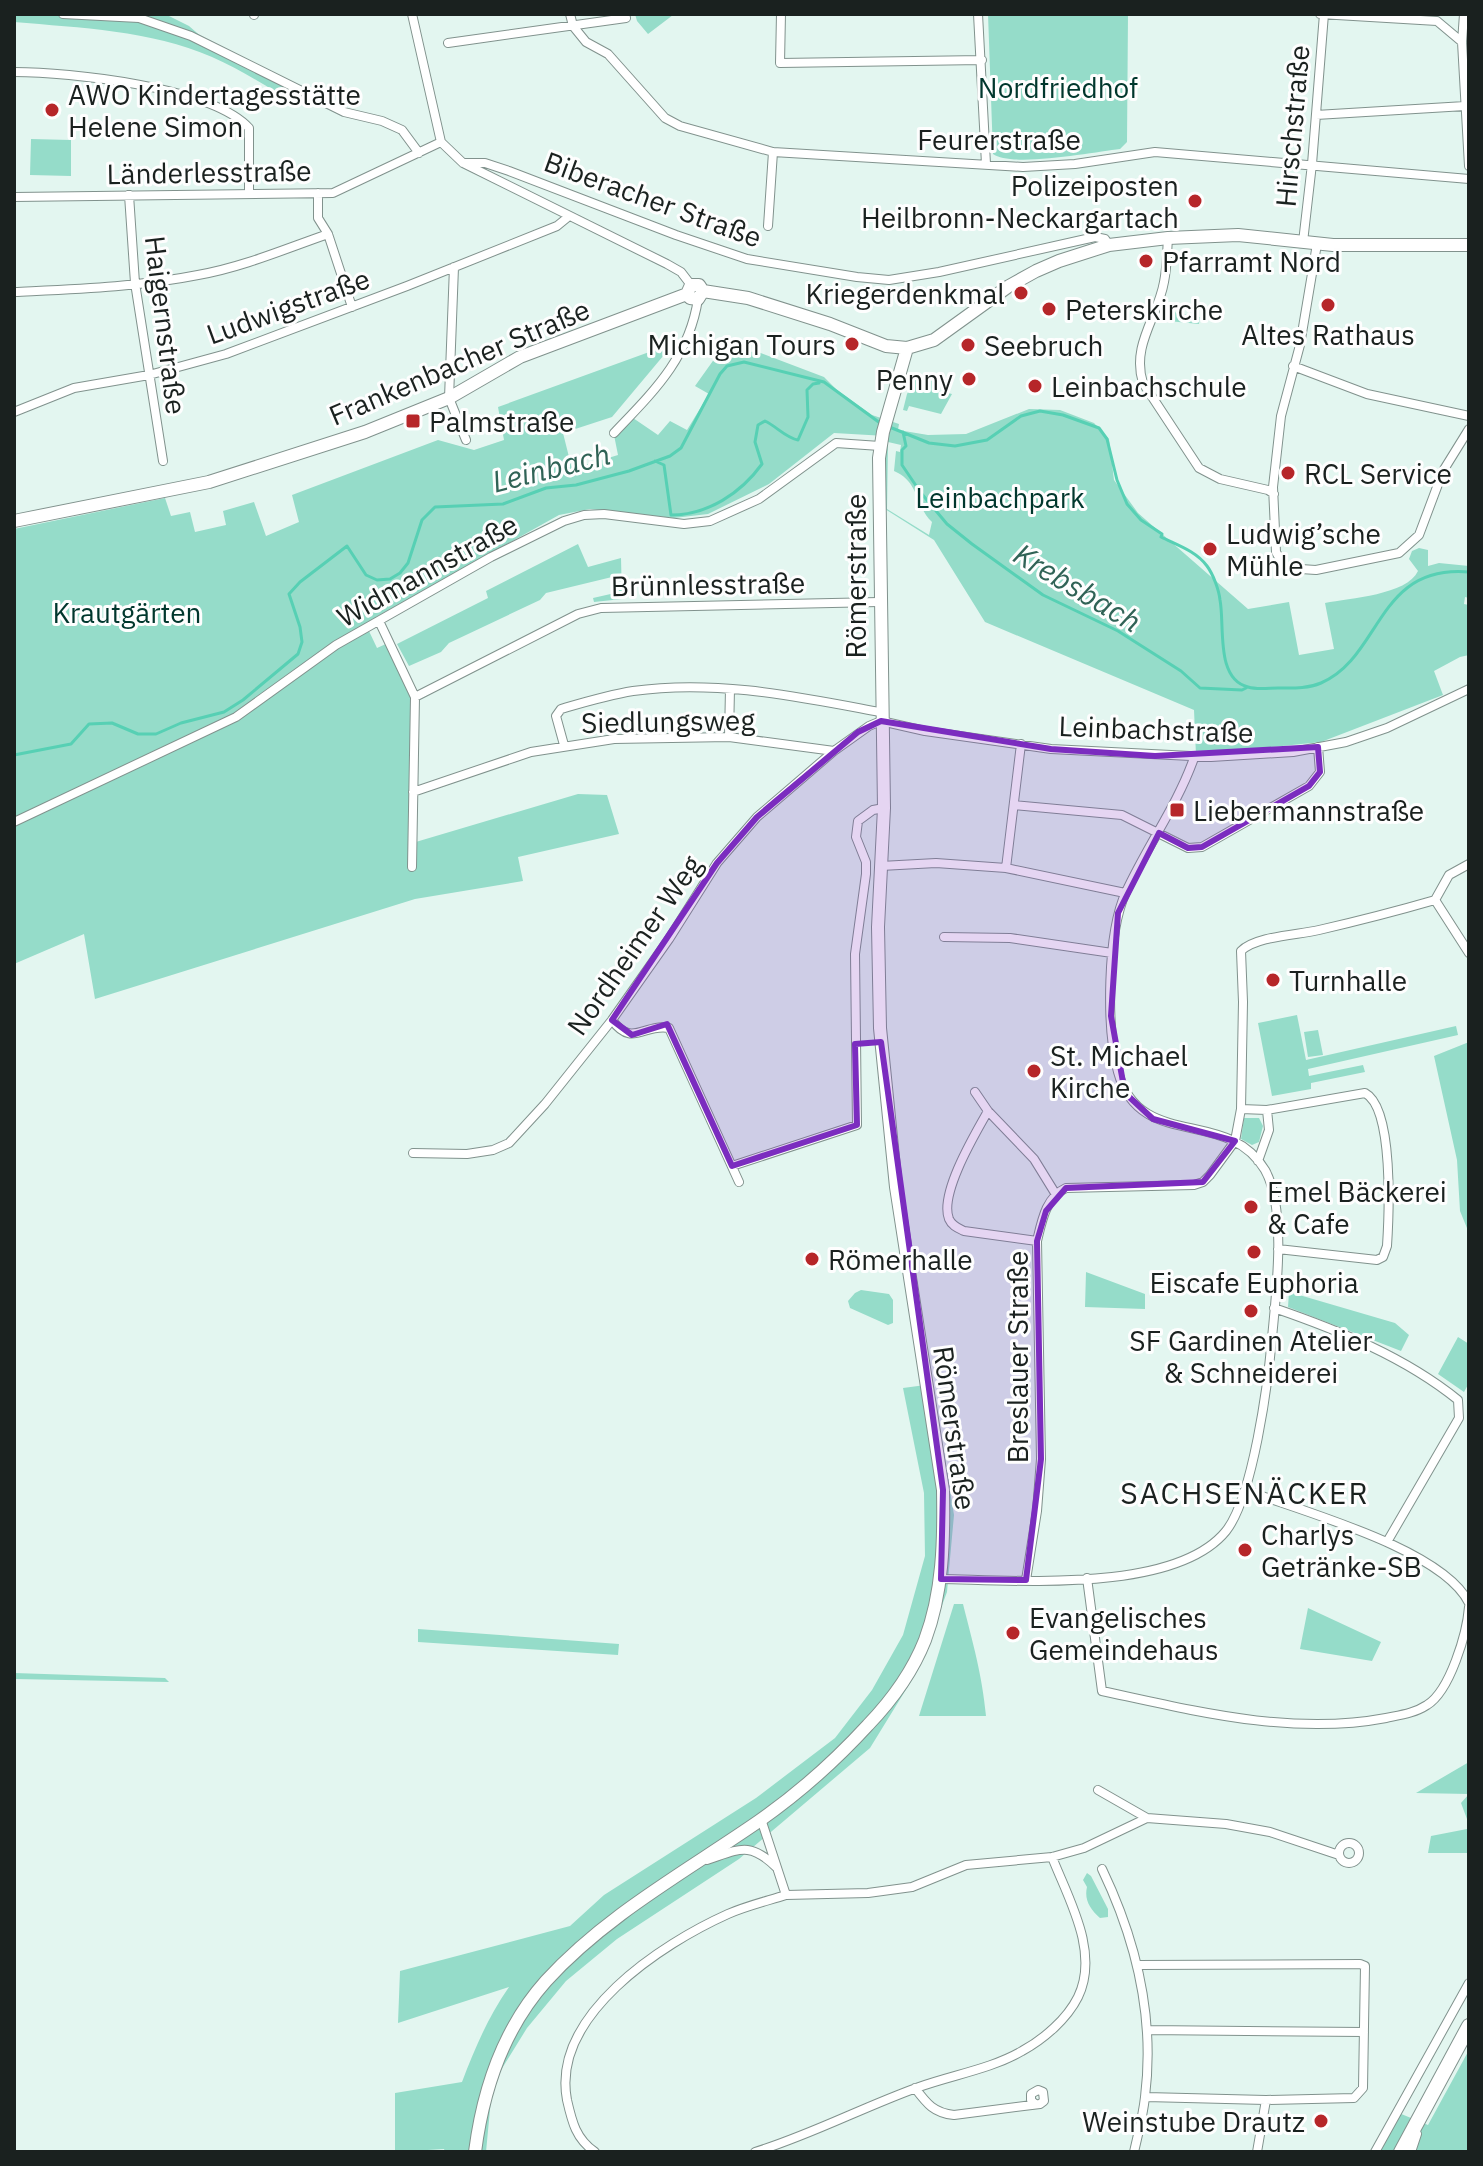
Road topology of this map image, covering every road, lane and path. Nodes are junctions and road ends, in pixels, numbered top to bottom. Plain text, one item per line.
1 (63, 14) edge
2 (412, 14) edge
3 (570, 14) edge
4 (625, 14) edge
5 (781, 14) edge
6 (978, 14) edge
7 (1323, 14) edge
8 (1464, 14) edge
9 (573, 26) junction
10 (1462, 42) junction
11 (448, 43) dead end
12 (982, 60) junction
13 (14, 72) edge
14 (1465, 106) junction
15 (1316, 115) junction
16 (441, 142) junction
17 (773, 152) junction
18 (419, 153) junction
19 (463, 163) junction
20 (986, 164) junction
21 (1312, 164) junction
22 (1469, 166) edge
23 (1469, 179) edge
24 (318, 193) junction
25 (249, 194) junction
26 (129, 195) junction
27 (14, 197) edge
28 (568, 217) junction
29 (768, 226) dead end
30 (328, 234) junction
31 (1168, 238) junction
32 (1310, 243) junction
33 (1109, 245) junction
34 (1469, 245) edge
35 (454, 267) junction
36 (135, 283) junction
37 (14, 292) edge
38 (695, 292) junction
39 (352, 307) junction
40 (907, 348) junction
41 (1293, 366) junction
42 (149, 375) junction
43 (449, 398) junction
44 (14, 412) edge
45 (1469, 416) edge
46 (1469, 429) edge
47 (614, 433) dead end
48 (466, 440) dead end
49 (880, 446) junction
50 (163, 461) dead end
51 (1274, 494) junction
52 (14, 521) edge
53 (879, 602) junction
54 (379, 621) junction
55 (730, 689) junction
56 (1469, 689) edge
57 (415, 697) junction
58 (881, 716) junction
59 (729, 737) junction
60 (1021, 744) junction
61 (564, 745) junction
62 (1318, 747) junction
63 (834, 751) junction
64 (1194, 758) junction
65 (413, 792) junction
66 (1014, 805) junction
67 (884, 808) junction
68 (14, 822) edge
69 (1159, 833) junction
70 (1469, 864) edge
71 (881, 866) junction
72 (412, 867) dead end
73 (1006, 868) junction
74 (1125, 893) junction
75 (1435, 900) junction
76 (944, 937) dead end
77 (1112, 953) junction
78 (1469, 953) edge
79 (612, 1020) junction
80 (975, 1092) dead end
81 (1241, 1109) junction
82 (1267, 1110) junction
83 (988, 1111) junction
84 (1235, 1141) junction
85 (413, 1153) dead end
86 (1255, 1158) junction
87 (732, 1166) junction
88 (739, 1182) dead end
89 (1055, 1193) junction
90 (1037, 1241) junction
91 (1278, 1249) junction
92 (1274, 1308) junction
93 (1245, 1490) junction
94 (1387, 1542) junction
95 (1087, 1578) junction
96 (941, 1579) junction
97 (1026, 1580) junction
98 (1469, 1605) edge
99 (1098, 1790) dead end
100 (1147, 1818) junction
101 (761, 1819) junction
102 (1339, 1855) dead end
103 (1052, 1857) junction
104 (695, 1864) junction
105 (1102, 1869) dead end
106 (780, 1871) junction
107 (786, 1895) junction
108 (1138, 1965) junction
109 (1469, 1983) edge
110 (1469, 2026) edge
111 (1147, 2030) junction
112 (1364, 2032) junction
113 (1440, 2080) junction
114 (915, 2088) junction
115 (1146, 2097) junction
116 (1266, 2100) junction
117 (1035, 2104) dead end
118 (475, 2152) edge
119 (595, 2152) edge
120 (755, 2152) edge
121 (1134, 2152) edge
122 (1257, 2152) edge
123 (1375, 2152) edge
124 (1401, 2152) edge
125 (1411, 2152) edge

1 - 18 street
2 - 16 street
3 - 9 street
4 - 9 street
5 - 12 street
6 - 12 street
7 - 10 street
7 - 15 street, Hirschstraße
8 - 10 street
9 - 11 street
9 - 17 street, Feurerstraße
10 - 14 street
12 - 20 street
13 - 25 street
14 - 15 street
14 - 22 street
15 - 21 street, Hirschstraße
16 - 18 street, Länderlesstraße
16 - 19 street
17 - 20 street, Feurerstraße
17 - 29 street
18 - 24 street, Länderlesstraße
19 - 28 street
19 - 33 street, Biberacher Straße
20 - 21 street, Feurerstraße
21 - 23 street, Feurerstraße
21 - 32 street, Hirschstraße
24 - 25 street, Länderlesstraße
24 - 30 street
25 - 26 street, Länderlesstraße
26 - 27 street, Länderlesstraße
26 - 36 street, Haigernstraße
28 - 35 street, Ludwigstraße
28 - 38 street
30 - 36 street
30 - 39 street
31 - 32 main road
31 - 33 main road
31 - 51 street
32 - 34 main road
32 - 41 street, Hirschstraße
33 - 40 main road
35 - 39 street, Ludwigstraße
35 - 43 street
36 - 37 street
36 - 42 street, Haigernstraße
38 - 40 main road, Frankenbacher Straße
38 - 43 main road, Frankenbacher Straße
38 - 47 street
39 - 42 street, Ludwigstraße
40 - 49 main road, Römerstraße
41 - 45 street
41 - 51 street, Hirschstraße
42 - 44 street, Ludwigstraße
42 - 50 street, Haigernstraße
43 - 48 street
43 - 52 main road, Frankenbacher Straße
46 - 51 street, Hirschstraße
49 - 53 main road, Römerstraße
49 - 54 street, Widmannstraße
53 - 57 street, Brünnlesstraße
53 - 58 main road, Römerstraße
54 - 57 street
54 - 68 street, Widmannstraße
55 - 58 street, Leinbachstraße
55 - 59 street
55 - 61 street, Leinbachstraße
56 - 62 street, Leinbachstraße
57 - 65 street
58 - 60 street, Leinbachstraße
58 - 63 street, Nordheimer Weg
58 - 67 main road, Römerstraße
59 - 61 street, Siedlungsweg
59 - 63 street, Siedlungsweg
60 - 64 street, Leinbachstraße
60 - 66 street
61 - 65 street, Siedlungsweg
62 - 64 street, Leinbachstraße
62 - 69 street
63 - 79 street, Nordheimer Weg
64 - 69 street
65 - 72 street
66 - 69 street
66 - 73 street
67 - 71 main road, Römerstraße
67 - 87 street
69 - 74 street
70 - 75 street
71 - 73 street
71 - 96 main road, Römerstraße
73 - 74 street
74 - 77 street
75 - 78 street
75 - 81 street
76 - 77 street
77 - 84 street
79 - 85 street, Nordheimer Weg
79 - 87 street
80 - 83 street
81 - 82 street
81 - 84 street
82 - 86 street
82 - 91 street
83 - 89 street
83 - 90 street
84 - 86 street
84 - 89 street
86 - 91 street
87 - 88 street
89 - 90 street, Breslauer Straße
90 - 97 street, Breslauer Straße
91 - 92 street
92 - 93 street
92 - 94 street
93 - 94 street
93 - 95 street
94 - 98 street
95 - 97 street
95 - 98 street
96 - 97 street
96 - 101 main road, Römerstraße
99 - 100 street
100 - 102 street
100 - 103 street
101 - 104 main road, Römerstraße
101 - 106 street
103 - 107 street
103 - 114 street
104 - 106 street
104 - 118 main road, Römerstraße
105 - 108 street
106 - 107 street
107 - 119 street
108 - 111 street
108 - 112 street
109 - 123 street
110 - 113 main road
111 - 112 street
111 - 115 street
112 - 116 street
113 - 124 main road
113 - 125 street
114 - 117 street
114 - 120 street
115 - 116 street
115 - 121 street
116 - 122 street

